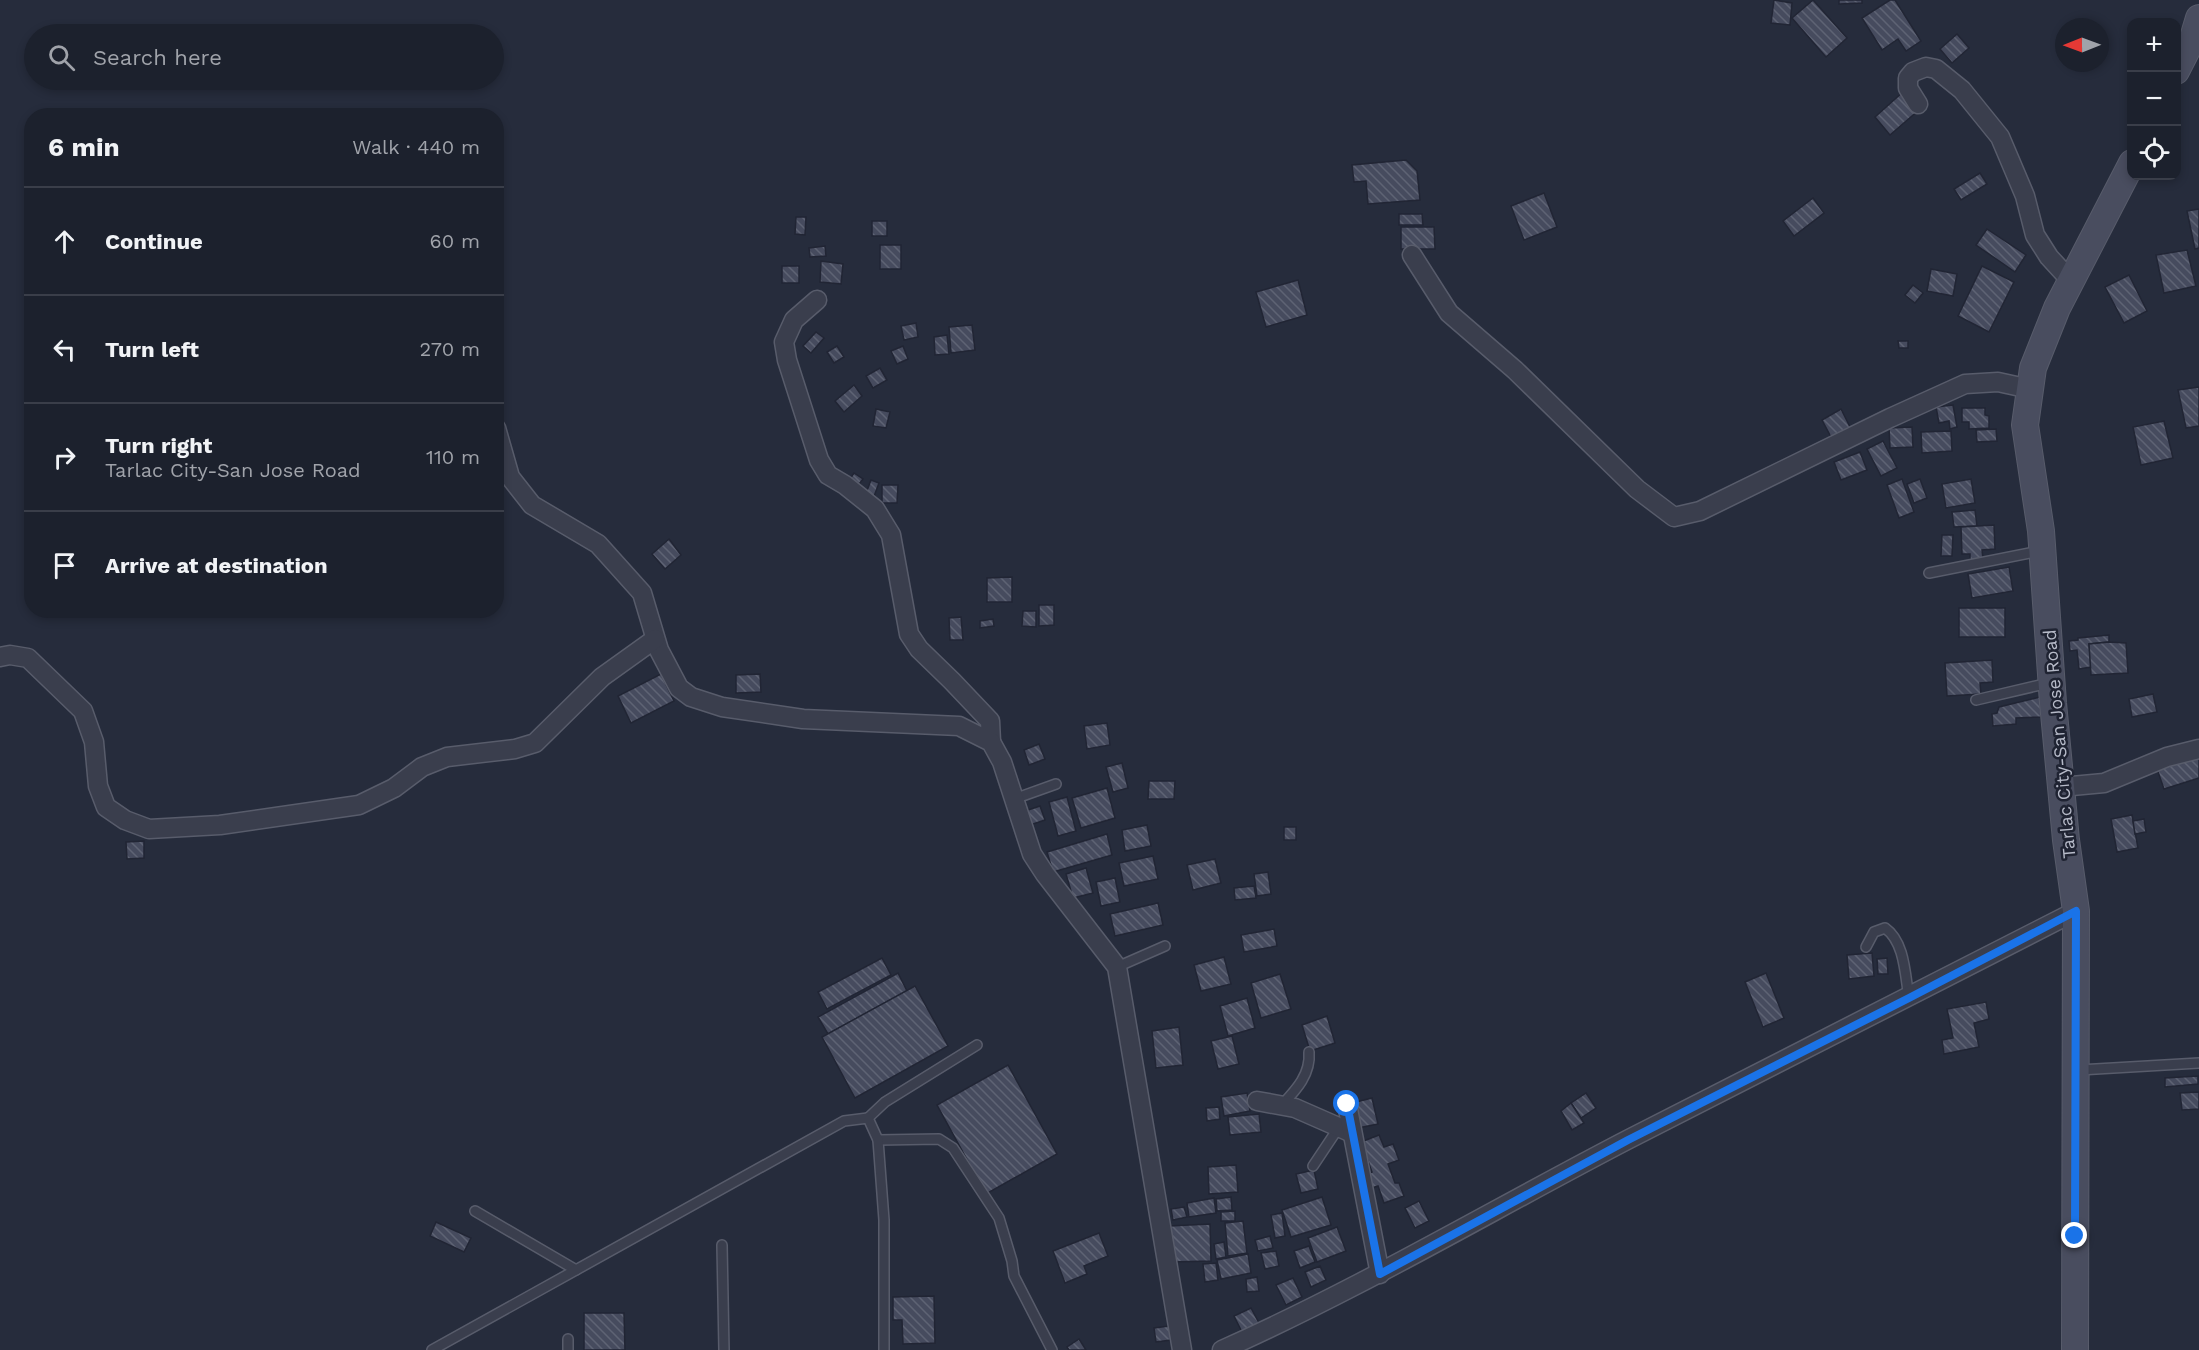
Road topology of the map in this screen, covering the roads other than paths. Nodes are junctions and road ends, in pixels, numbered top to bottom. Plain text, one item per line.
1 (2199, 18) edge
2 (2181, 61) edge
3 (1918, 104) dead end
4 (2127, 173) edge
5 (1412, 255) dead end
6 (2072, 281) junction
7 (817, 300) dead end
8 (2030, 389) junction
9 (504, 456) edge
10 (2042, 551) junction
11 (1929, 573) dead end
12 (655, 639) junction
13 (0, 657) edge
14 (2051, 682) junction
15 (1976, 700) dead end
16 (991, 742) junction
17 (2199, 749) edge
18 (1056, 784) dead end
19 (2061, 787) junction
20 (1014, 799) junction
21 (2076, 911) junction
22 (1165, 946) dead end
23 (1866, 947) dead end
24 (1117, 967) junction
25 (1909, 998) junction
26 (976, 1045) dead end
27 (1309, 1052) dead end
28 (2199, 1064) edge
29 (2076, 1070) junction
30 (1257, 1101) dead end
31 (1347, 1104) dead end
32 (1281, 1106) junction
33 (868, 1118) junction
34 (1346, 1130) junction
35 (878, 1140) junction
36 (1313, 1166) dead end
37 (475, 1211) dead end
38 (722, 1245) dead end
39 (576, 1270) junction
40 (1380, 1274) junction
41 (568, 1339) dead end
42 (432, 1350) edge
43 (568, 1350) edge
44 (724, 1350) edge
45 (884, 1350) edge
46 (1052, 1350) edge
47 (1182, 1350) edge
48 (1222, 1350) edge
49 (2074, 1350) edge

1 - 2 main road
3 - 6 street
4 - 6 main road, Tarlac City-San Jose Road
5 - 8 street
6 - 8 main road, Tarlac City-San Jose Road
7 - 16 street
8 - 10 main road, Tarlac City-San Jose Road
9 - 12 street
10 - 11 lane
10 - 14 main road, Tarlac City-San Jose Road
12 - 13 street
12 - 16 street
14 - 15 lane
14 - 19 main road, Tarlac City-San Jose Road
16 - 20 street
17 - 19 street
18 - 20 lane
19 - 21 main road, Tarlac City-San Jose Road
20 - 24 street
21 - 25 street
21 - 29 main road, Tarlac City-San Jose Road
22 - 24 lane
23 - 25 lane
24 - 47 street
25 - 40 street
26 - 33 lane
27 - 32 lane
28 - 29 lane
29 - 49 main road, Tarlac City-San Jose Road
30 - 32 street
31 - 34 street
32 - 34 street
33 - 35 lane
33 - 39 lane
34 - 36 lane
34 - 40 street
35 - 45 lane
35 - 46 lane
37 - 39 lane
38 - 44 lane
39 - 42 lane
40 - 48 street
41 - 43 lane

